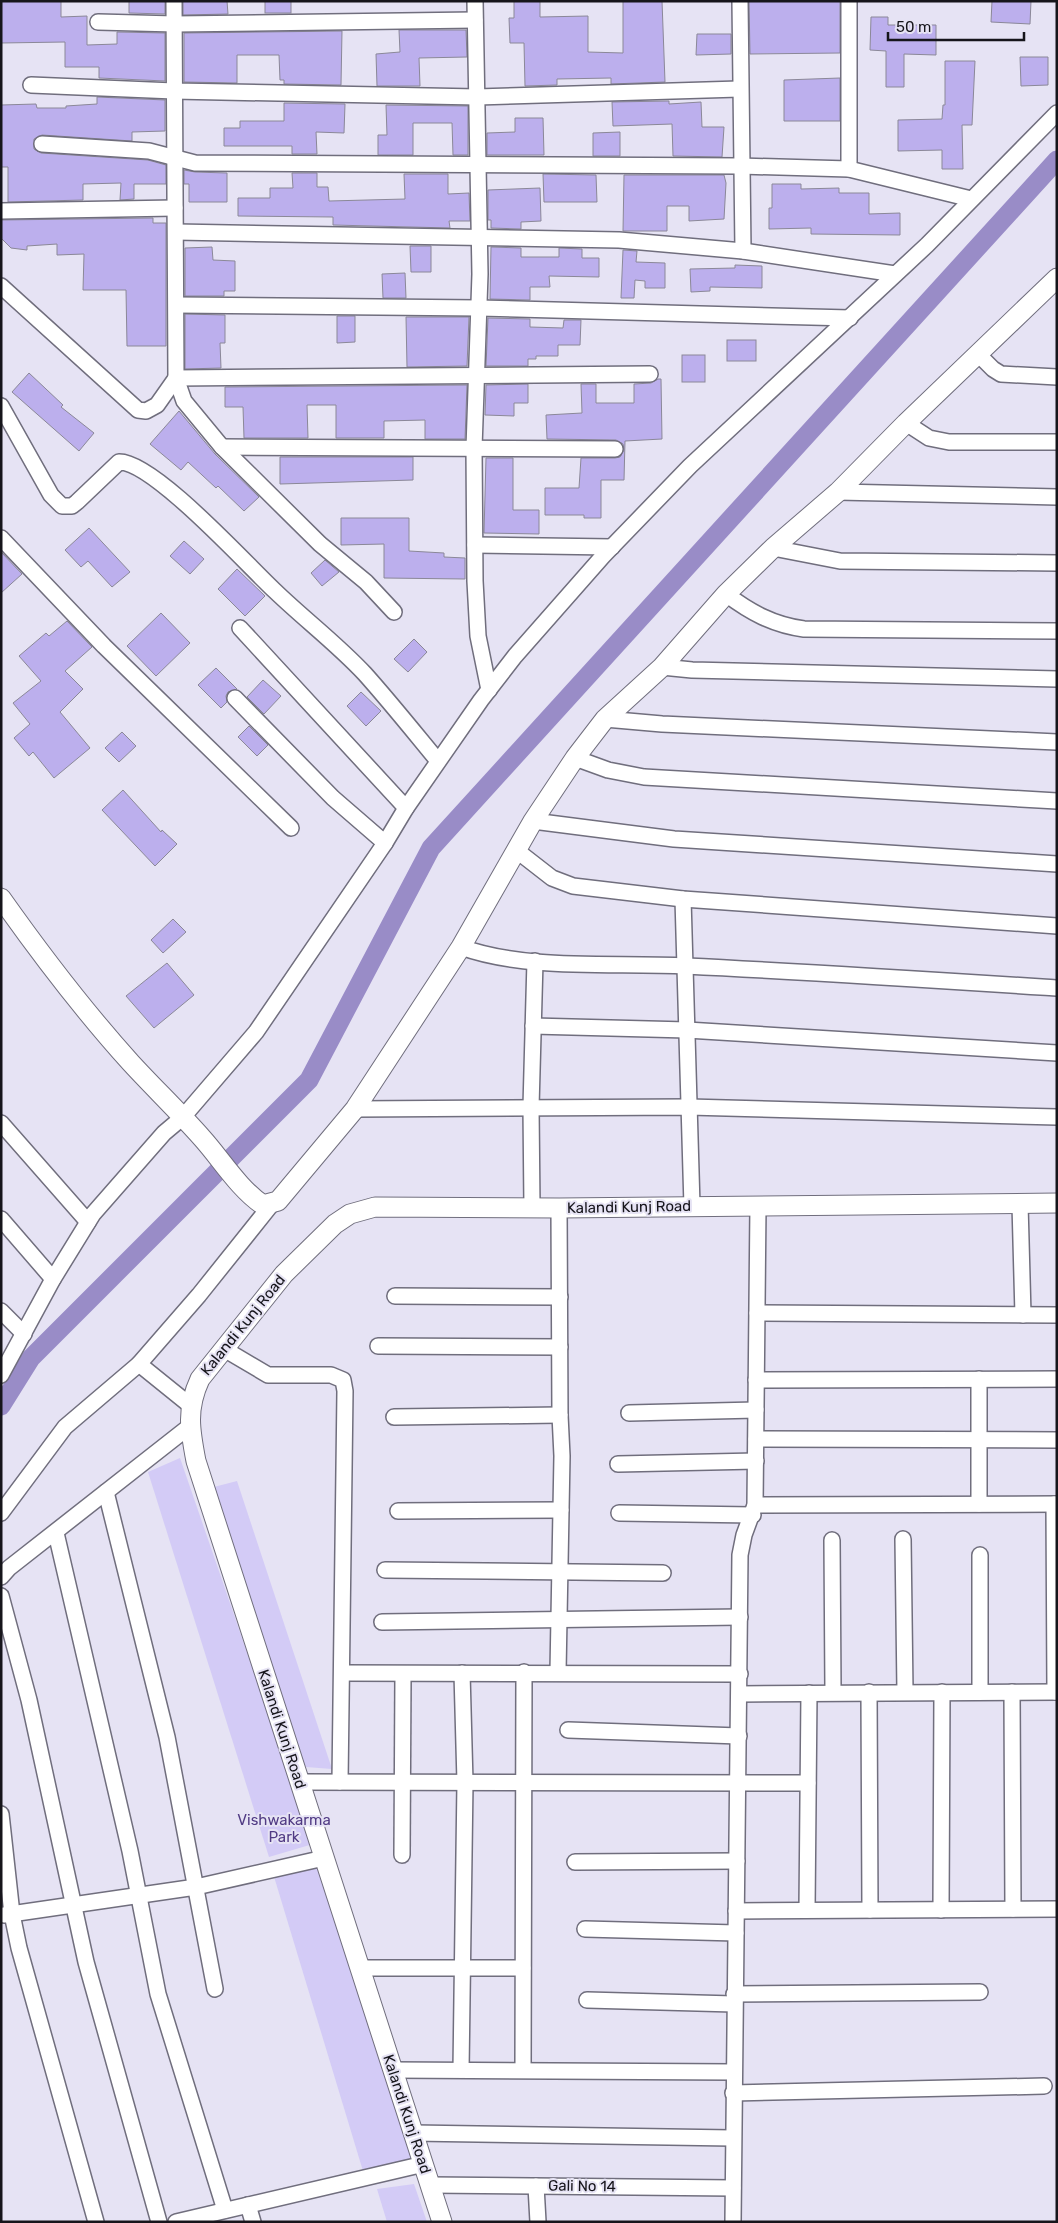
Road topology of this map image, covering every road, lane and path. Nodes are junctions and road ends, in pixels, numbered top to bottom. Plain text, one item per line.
1 (174, 1) edge
2 (475, 1) edge
3 (740, 1) edge
4 (849, 1) edge
5 (475, 20) junction
6 (98, 22) dead end
7 (175, 24) junction
8 (30, 85) dead end
9 (739, 89) junction
10 (174, 91) junction
11 (477, 97) junction
12 (1057, 113) edge
13 (42, 144) dead end
14 (175, 158) junction
15 (478, 165) junction
16 (740, 166) junction
17 (849, 169) junction
18 (971, 199) junction
19 (175, 208) junction
20 (1, 211) edge
21 (176, 232) junction
22 (480, 237) junction
23 (743, 251) junction
24 (895, 274) junction
25 (1057, 278) edge
26 (1, 286) edge
27 (176, 305) junction
28 (479, 308) junction
29 (850, 318) junction
30 (978, 354) junction
31 (650, 374) dead end
32 (476, 376) junction
33 (1057, 377) edge
34 (176, 378) junction
35 (1, 406) edge
36 (906, 422) junction
37 (1057, 442) edge
38 (222, 447) junction
39 (474, 448) junction
40 (615, 449) dead end
41 (838, 492) junction
42 (1057, 497) edge
43 (1, 538) edge
44 (475, 545) junction
45 (612, 547) junction
46 (774, 548) junction
47 (1057, 563) edge
48 (726, 594) junction
49 (394, 612) dead end
50 (240, 628) dead end
51 (1057, 631) edge
52 (662, 667) junction
53 (1057, 679) edge
54 (489, 690) junction
55 (235, 698) dead end
56 (605, 719) junction
57 (1057, 742) edge
58 (575, 758) junction
59 (438, 761) junction
60 (1057, 801) edge
61 (406, 808) junction
62 (533, 822) junction
63 (291, 828) dead end
64 (385, 843) junction
65 (516, 850) junction
66 (1057, 864) edge
67 (1, 898) edge
68 (683, 899) junction
69 (1057, 926) edge
70 (461, 947) junction
71 (535, 962) junction
72 (685, 966) junction
73 (1057, 988) edge
74 (533, 1026) junction
75 (687, 1030) junction
76 (1057, 1053) edge
77 (531, 1107) junction
78 (689, 1107) junction
79 (355, 1109) junction
80 (183, 1117) junction
81 (1057, 1118) edge
82 (1, 1124) edge
83 (1057, 1203) edge
84 (1020, 1204) junction
85 (272, 1205) junction
86 (692, 1206) junction
87 (758, 1206) junction
88 (532, 1208) junction
89 (559, 1208) junction
90 (1, 1219) edge
91 (88, 1222) junction
92 (53, 1279) junction
93 (395, 1296) dead end
94 (560, 1296) junction
95 (1, 1311) edge
96 (757, 1313) junction
97 (1023, 1315) junction
98 (1057, 1315) edge
99 (24, 1334) junction
100 (378, 1346) dead end
101 (560, 1346) junction
102 (224, 1349) junction
103 (139, 1364) junction
104 (1, 1375) edge
105 (1057, 1378) edge
106 (979, 1379) junction
107 (756, 1380) junction
108 (191, 1406) junction
109 (756, 1410) junction
110 (629, 1413) dead end
111 (560, 1415) junction
112 (394, 1417) dead end
113 (190, 1426) junction
114 (756, 1439) junction
115 (979, 1440) junction
116 (1057, 1440) edge
117 (756, 1461) junction
118 (618, 1464) dead end
119 (106, 1492) junction
120 (980, 1504) junction
121 (1055, 1504) edge
122 (561, 1510) junction
123 (754, 1510) junction
124 (398, 1511) dead end
125 (1, 1513) edge
126 (619, 1513) dead end
127 (56, 1533) junction
128 (904, 1539) dead end
129 (832, 1540) dead end
130 (980, 1555) dead end
131 (386, 1570) dead end
132 (560, 1571) junction
133 (663, 1573) dead end
134 (1, 1577) edge
135 (1, 1596) edge
136 (740, 1617) junction
137 (559, 1618) junction
138 (382, 1622) dead end
139 (524, 1672) junction
140 (558, 1672) junction
141 (462, 1673) junction
142 (342, 1674) junction
143 (402, 1674) junction
144 (740, 1674) junction
145 (833, 1692) junction
146 (869, 1692) junction
147 (904, 1692) junction
148 (942, 1692) junction
149 (980, 1692) junction
150 (1012, 1692) junction
151 (1056, 1692) edge
152 (809, 1693) junction
153 (740, 1694) junction
154 (568, 1730) dead end
155 (739, 1736) junction
156 (299, 1782) junction
157 (340, 1782) junction
158 (401, 1782) junction
159 (465, 1782) junction
160 (524, 1782) junction
161 (738, 1783) junction
162 (808, 1783) junction
163 (1, 1814) edge
164 (402, 1856) dead end
165 (324, 1858) junction
166 (737, 1860) junction
167 (575, 1862) dead end
168 (196, 1887) junction
169 (139, 1895) junction
170 (72, 1904) junction
171 (1013, 1909) junction
172 (1057, 1909) edge
173 (736, 1910) junction
174 (808, 1910) junction
175 (870, 1910) junction
176 (941, 1910) junction
177 (6, 1914) edge
178 (585, 1929) dead end
179 (736, 1933) junction
180 (360, 1968) junction
181 (523, 1968) junction
182 (462, 1969) junction
183 (215, 1989) dead end
184 (980, 1992) dead end
185 (734, 1999) junction
186 (586, 2000) dead end
187 (393, 2070) junction
188 (461, 2070) junction
189 (523, 2070) junction
190 (733, 2072) junction
191 (1044, 2086) dead end
192 (733, 2093) junction
193 (413, 2133) junction
194 (732, 2138) junction
195 (424, 2164) junction
196 (430, 2185) junction
197 (536, 2186) junction
198 (733, 2188) junction
199 (248, 2205) junction
200 (224, 2210) junction
201 (96, 2222) edge
202 (159, 2222) edge
203 (176, 2222) edge
204 (253, 2222) edge
205 (442, 2222) edge
206 (538, 2222) edge
207 (733, 2222) edge

1 - 7 street
2 - 5 street
3 - 9 street
4 - 17 street
5 - 7 street
5 - 11 street
6 - 7 street
7 - 10 street
8 - 10 street
9 - 11 street
9 - 16 street
10 - 11 street
10 - 14 street
11 - 15 street
12 - 18 street
13 - 14 street
14 - 15 street
14 - 19 street
15 - 16 street
15 - 22 street
16 - 17 street
16 - 23 street
17 - 18 street
18 - 24 street
19 - 20 street
19 - 21 street
21 - 22 street
21 - 27 street
22 - 23 street
22 - 28 street
23 - 24 street
24 - 29 street
25 - 30 street
26 - 34 street
27 - 28 street
27 - 34 street
28 - 29 street
28 - 32 street
29 - 45 street
30 - 33 street
30 - 36 street
31 - 32 street
32 - 34 street
32 - 39 street
34 - 38 street
35 - 59 street
36 - 37 street
36 - 41 street
38 - 39 street
38 - 49 street
39 - 40 street
39 - 44 street
41 - 42 street
41 - 46 street
43 - 63 street
44 - 45 street
44 - 54 street
45 - 54 street
46 - 47 street
46 - 48 street
48 - 51 street
48 - 52 street
50 - 61 street
52 - 53 street
52 - 56 street
54 - 59 street
55 - 64 street
56 - 57 street
56 - 58 street
58 - 60 street
58 - 62 street
59 - 61 street
61 - 64 street
62 - 65 street
62 - 66 street
64 - 80 street
65 - 68 street
65 - 70 street
67 - 80 street
68 - 69 street
68 - 72 street
70 - 71 street
70 - 79 street
71 - 72 street
71 - 74 street
72 - 73 street
72 - 75 street
74 - 75 street
74 - 77 street
75 - 76 street
75 - 78 street
77 - 78 street
77 - 79 street
77 - 88 street
78 - 81 street
78 - 86 street
79 - 85 street
80 - 85 street
80 - 91 street
82 - 91 street
83 - 84 street, Kalandi Kunj Road
84 - 87 street, Kalandi Kunj Road
84 - 97 street
85 - 103 street
86 - 87 street, Kalandi Kunj Road
86 - 89 street, Kalandi Kunj Road
87 - 96 street
88 - 89 street, Kalandi Kunj Road
88 - 102 street, Kalandi Kunj Road
89 - 94 street
90 - 92 street
91 - 92 street
92 - 99 street
93 - 94 street
94 - 101 street
95 - 99 street
96 - 97 street
96 - 107 street
97 - 98 street
99 - 104 street
100 - 101 street
101 - 111 street
102 - 108 street, Kalandi Kunj Road
102 - 142 street
103 - 108 street
103 - 125 street
105 - 106 street
106 - 107 street
106 - 115 street
107 - 109 street
108 - 113 street, Kalandi Kunj Road
109 - 110 street
109 - 114 street
111 - 112 street
111 - 122 street
113 - 119 street
113 - 156 street, Kalandi Kunj Road
114 - 115 street
114 - 117 street
115 - 116 street
115 - 120 street
117 - 118 street
117 - 123 street
119 - 127 street
119 - 168 street
120 - 121 street
120 - 123 street
121 - 151 street
122 - 124 street
122 - 132 street
123 - 126 street
123 - 136 street
127 - 134 street
127 - 169 street
128 - 147 street
129 - 145 street
130 - 149 street
131 - 132 street
132 - 133 street
132 - 137 street
135 - 170 street
136 - 137 street
136 - 144 street
137 - 138 street
137 - 140 street
139 - 140 street
139 - 141 street
139 - 160 street
140 - 144 street
141 - 143 street
141 - 159 street
142 - 143 street
142 - 157 street
143 - 158 street
144 - 153 street
145 - 146 street
145 - 152 street
146 - 147 street
146 - 175 street
147 - 148 street
148 - 149 street
148 - 176 street
149 - 150 street
150 - 151 street
150 - 171 street
152 - 153 street
152 - 162 street
153 - 155 street
154 - 155 street
155 - 161 street
156 - 157 street
156 - 165 street, Kalandi Kunj Road
157 - 158 street
158 - 159 street
158 - 164 street
159 - 160 street
159 - 182 street
160 - 161 street
160 - 181 street
161 - 162 street
161 - 166 street
162 - 174 street
163 - 177 street
165 - 168 street
165 - 180 street, Kalandi Kunj Road
166 - 167 street
166 - 173 street
168 - 169 street
168 - 183 street
169 - 170 street
169 - 200 street
170 - 177 street
170 - 202 street
171 - 172 street
171 - 176 street
173 - 174 street
173 - 179 street
174 - 175 street
175 - 176 street
177 - 201 street
178 - 179 street
179 - 185 street
180 - 182 street
180 - 187 street, Kalandi Kunj Road
181 - 182 street
181 - 189 street
182 - 188 street
184 - 185 street
185 - 186 street
185 - 190 street
187 - 188 street
187 - 193 street, Kalandi Kunj Road
188 - 189 street
189 - 190 street
190 - 192 street
191 - 192 street
192 - 194 street
193 - 194 street
193 - 195 street, Kalandi Kunj Road
194 - 198 street
195 - 196 street, Kalandi Kunj Road
195 - 199 street
196 - 197 street, Gali No 14
196 - 205 street, Kalandi Kunj Road
197 - 198 street, Gali No 14
197 - 206 street
198 - 207 street
199 - 200 street
199 - 204 street
200 - 203 street

